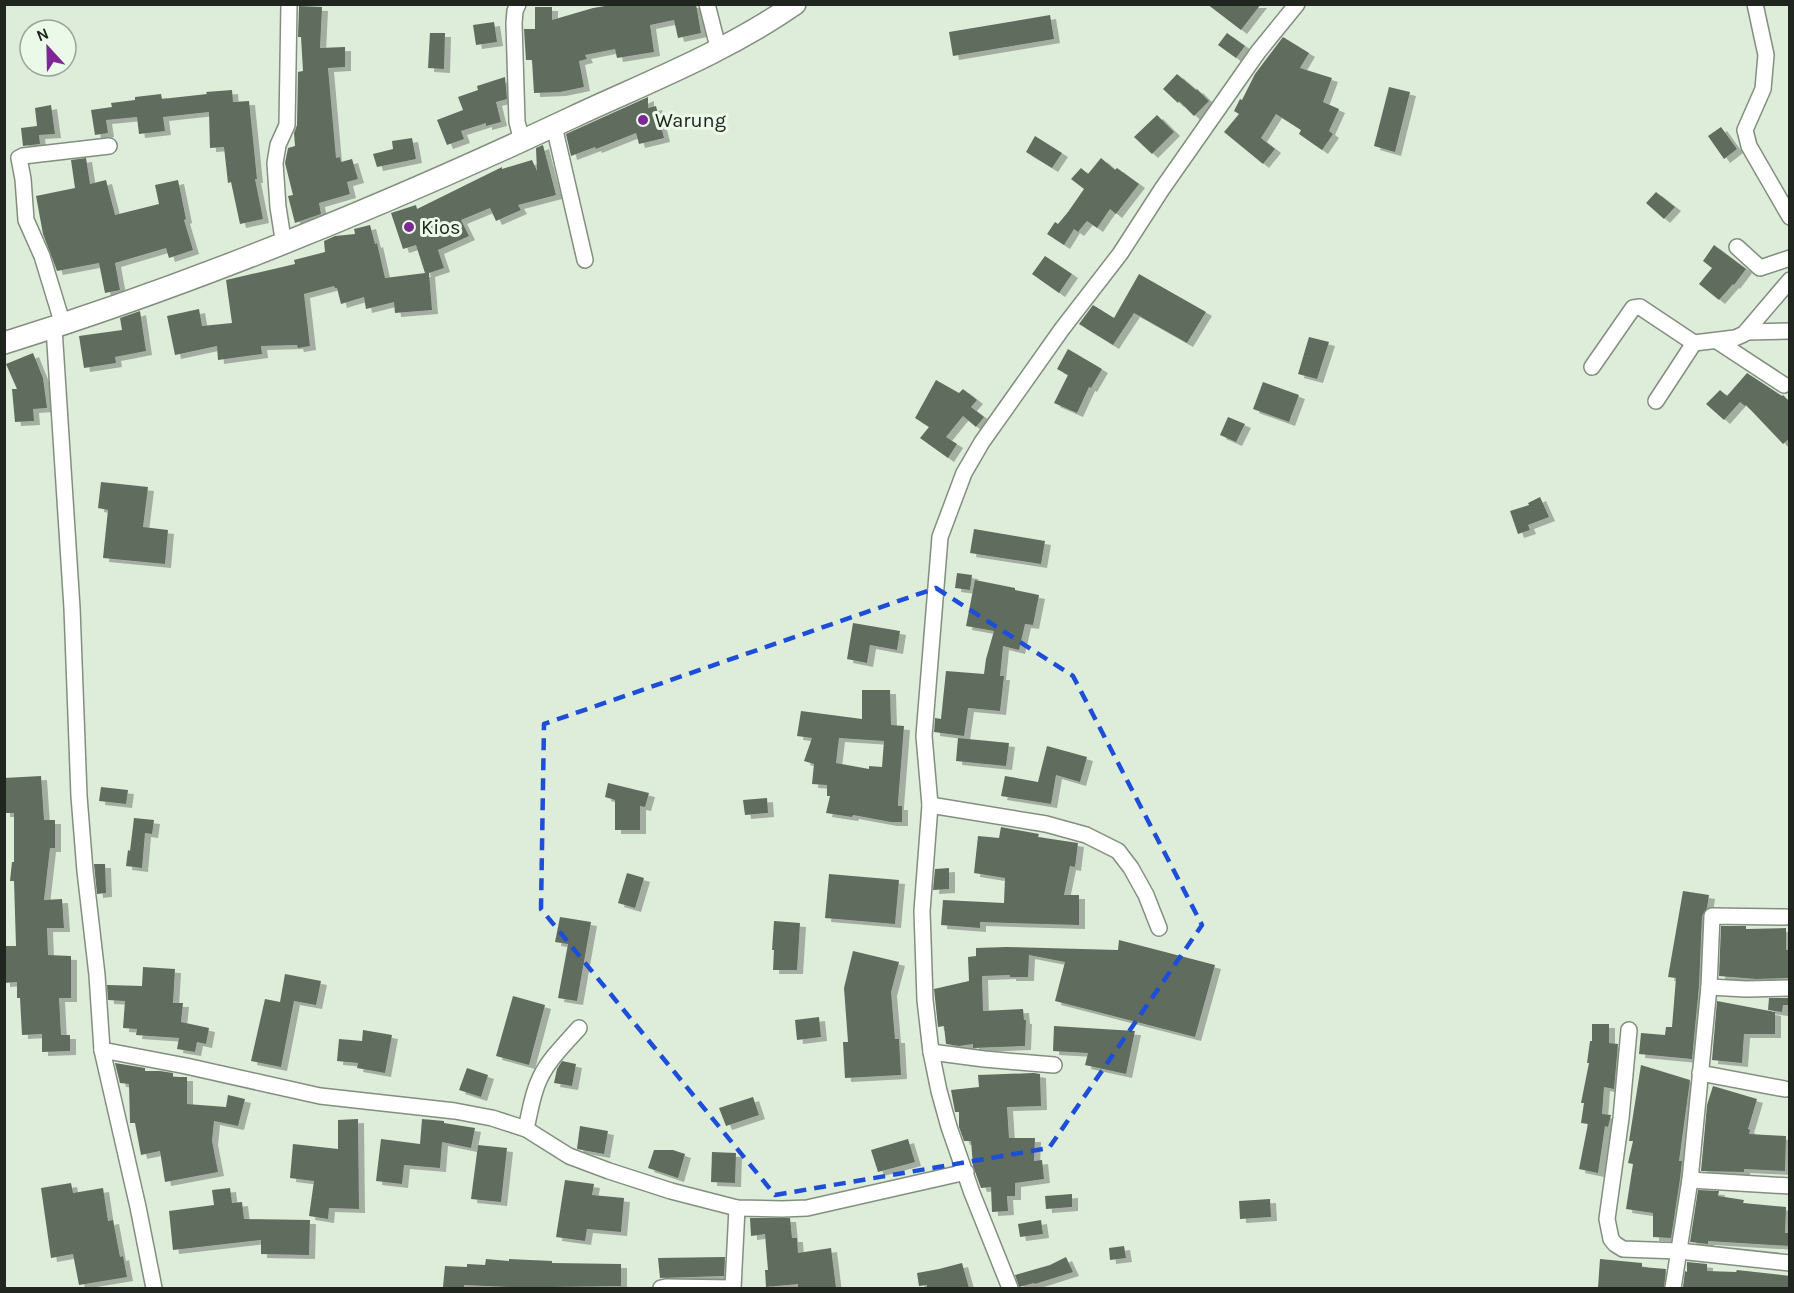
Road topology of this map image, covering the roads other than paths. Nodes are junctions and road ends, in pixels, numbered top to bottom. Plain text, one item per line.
1 (289, 4) edge
2 (518, 4) edge
3 (706, 4) edge
4 (795, 4) edge
5 (1297, 4) edge
6 (1755, 4) edge
7 (716, 40) junction
8 (554, 126) junction
9 (519, 132) junction
10 (109, 146) dead end
11 (1790, 217) edge
12 (284, 245) junction
13 (1737, 247) dead end
14 (1790, 258) edge
15 (585, 260) dead end
16 (1790, 280) edge
17 (59, 319) junction
18 (1790, 331) edge
19 (1746, 332) junction
20 (1717, 340) junction
21 (4, 343) edge
22 (1694, 343) junction
23 (1592, 367) dead end
24 (1784, 385) dead end
25 (1656, 401) dead end
26 (930, 805) junction
27 (1786, 917) dead end
28 (1159, 928) dead end
29 (1709, 987) junction
30 (1790, 988) edge
31 (579, 1028) dead end
32 (1629, 1030) dead end
33 (102, 1050) junction
34 (931, 1052) junction
35 (1054, 1065) dead end
36 (1700, 1073) junction
37 (1785, 1089) dead end
38 (526, 1129) junction
39 (966, 1172) junction
40 (1690, 1180) junction
41 (1790, 1186) edge
42 (737, 1208) junction
43 (1678, 1251) junction
44 (1790, 1263) edge
45 (154, 1288) edge
46 (661, 1288) edge
47 (733, 1288) edge
48 (1010, 1288) edge
49 (1673, 1288) edge

1 - 12 street
2 - 9 street
3 - 7 street
4 - 7 street
5 - 26 street
6 - 11 street
7 - 8 street
8 - 9 street
8 - 15 street
9 - 12 street
10 - 17 street
12 - 17 street
13 - 14 street
16 - 19 street
17 - 21 street
17 - 33 street
18 - 19 street
19 - 20 street
20 - 22 street
20 - 24 street
22 - 23 street
22 - 25 street
26 - 28 street
26 - 34 street
27 - 29 street
29 - 30 street
29 - 36 street
31 - 38 street
32 - 43 street
33 - 38 street
33 - 45 street
34 - 35 street
34 - 39 street
36 - 37 street
36 - 40 street
38 - 42 street
39 - 42 street
39 - 48 street
40 - 41 street
40 - 43 street
42 - 47 street
43 - 44 street
43 - 49 street
46 - 47 street

